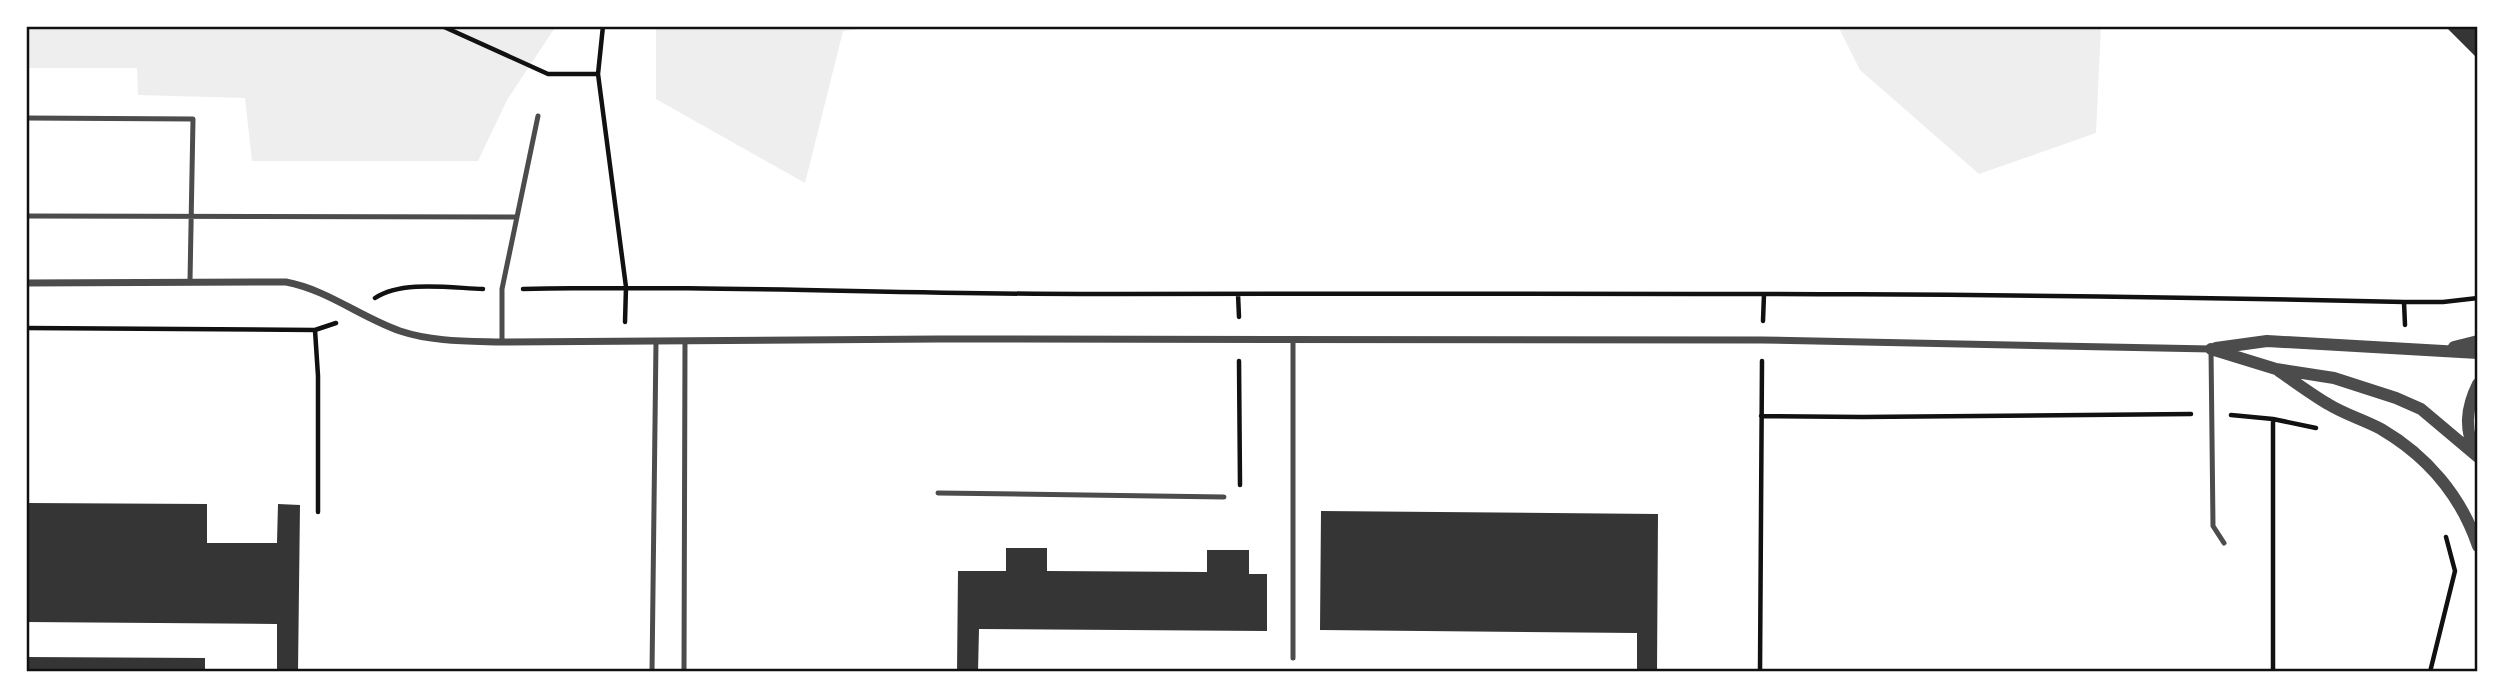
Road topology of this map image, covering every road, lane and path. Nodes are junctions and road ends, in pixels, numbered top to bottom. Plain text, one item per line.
1 (442, 26) edge
2 (603, 26) edge
3 (597, 74) junction
4 (538, 116) dead end
5 (26, 118) edge
6 (26, 216) edge
7 (191, 216) junction
8 (517, 216) junction
9 (190, 281) junction
10 (26, 283) edge
11 (626, 287) junction
12 (502, 289) junction
13 (1238, 294) junction
14 (1764, 294) junction
15 (2478, 298) edge
16 (357, 310) junction
17 (26, 328) edge
18 (315, 330) junction
19 (624, 340) junction
20 (1239, 340) junction
21 (1293, 340) junction
22 (1762, 340) junction
23 (656, 341) junction
24 (685, 341) junction
25 (2478, 341) edge
26 (502, 342) junction
27 (2211, 349) junction
28 (2441, 351) junction
29 (2478, 353) edge
30 (2276, 369) junction
31 (2478, 384) edge
32 (2213, 414) junction
33 (1761, 416) junction
34 (2478, 457) edge
35 (938, 493) dead end
36 (1224, 497) joint
37 (318, 512) dead end
38 (2444, 530) dead end
39 (2224, 543) dead end
40 (2478, 547) edge
41 (1293, 658) dead end
42 (652, 672) edge
43 (684, 672) edge
44 (1760, 672) edge
45 (2273, 672) edge
46 (2430, 672) edge

1 - 3 path
2 - 3 path
3 - 11 path
4 - 8 lane
5 - 7 lane
6 - 7 lane
7 - 8 lane
7 - 9 lane
8 - 12 lane
9 - 10 street
9 - 16 street
11 - 12 path
11 - 13 path
11 - 19 path
12 - 16 path
12 - 26 lane
13 - 14 path
13 - 20 path
14 - 15 path
14 - 22 path
16 - 18 path
16 - 26 street
17 - 18 path
18 - 37 path
19 - 23 street
19 - 26 street
20 - 21 street
20 - 24 street
20 - 36 path
21 - 22 street
21 - 41 lane
22 - 27 street
22 - 33 path
23 - 24 street
23 - 42 lane
24 - 43 lane
25 - 28 street
27 - 28 street
27 - 30 street
27 - 32 lane
28 - 29 street
30 - 34 street
30 - 40 street
31 - 34 street
32 - 33 path
32 - 39 lane
32 - 45 path
33 - 44 path
35 - 36 lane
38 - 46 path

